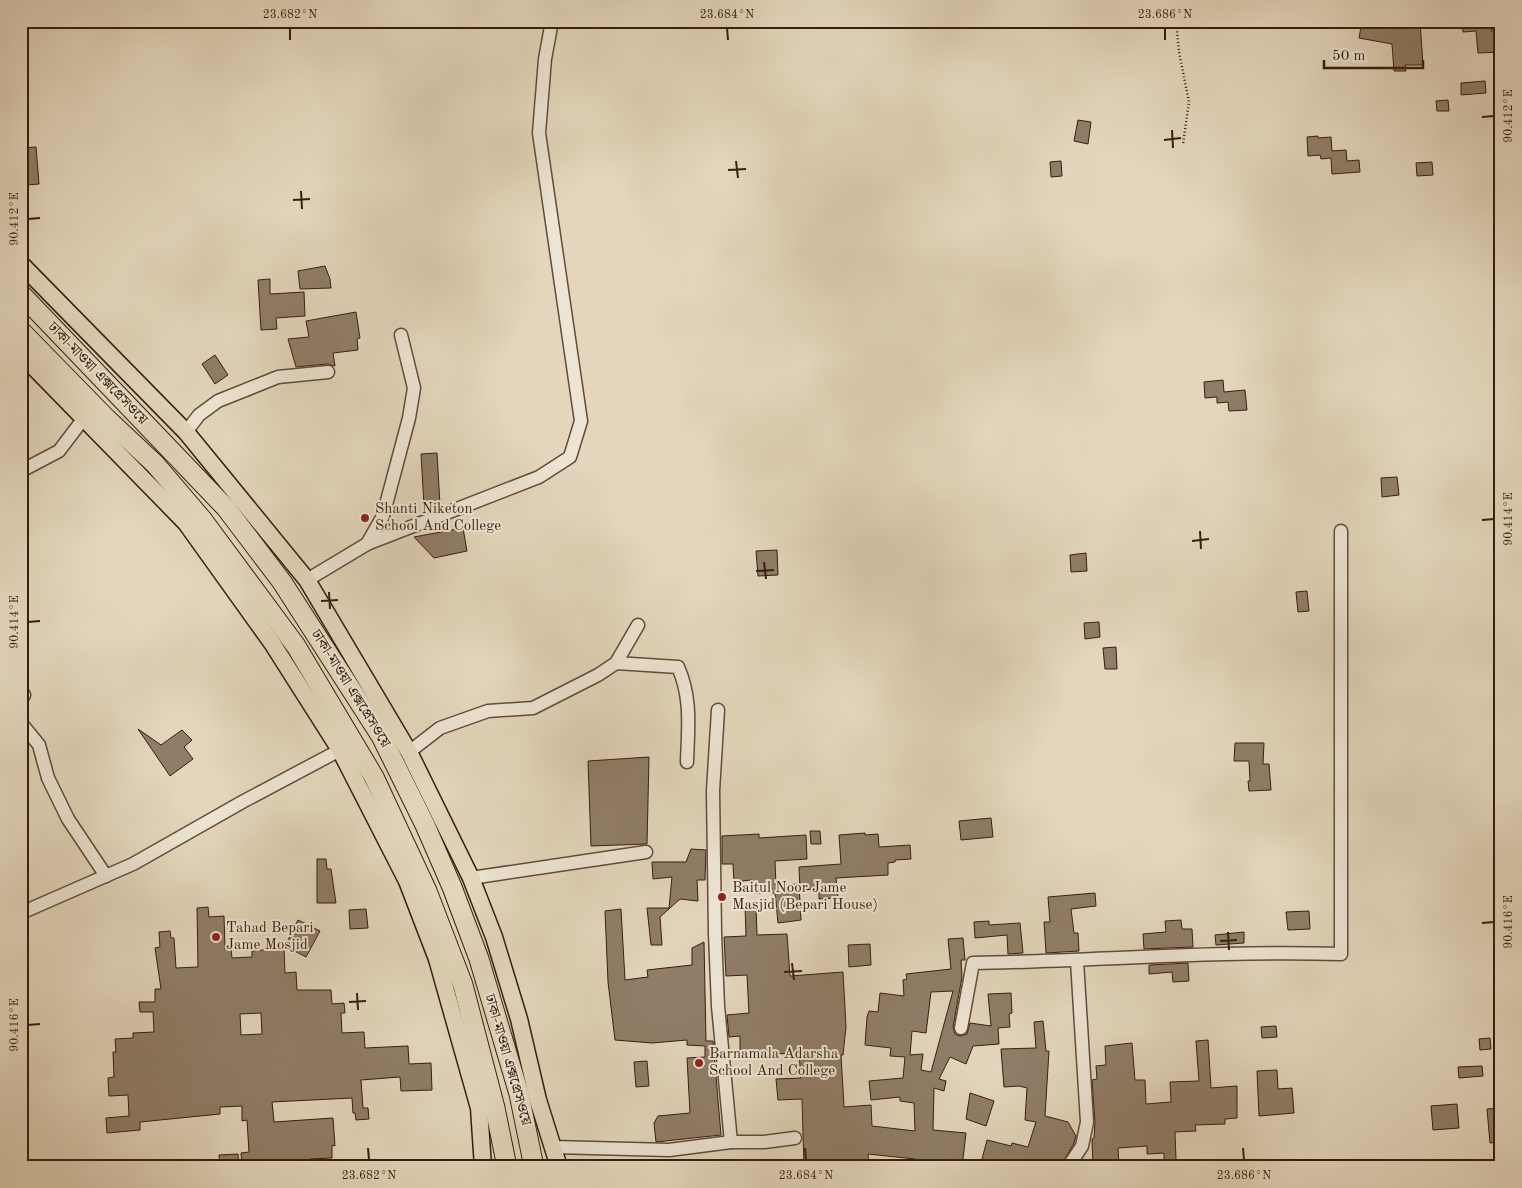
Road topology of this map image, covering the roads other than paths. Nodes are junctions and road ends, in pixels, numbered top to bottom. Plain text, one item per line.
1 (552, 21) edge
2 (21, 264) edge
3 (21, 294) edge
4 (21, 330) edge
5 (401, 335) dead end
6 (21, 354) edge
7 (328, 372) dead end
8 (84, 418) junction
9 (186, 432) junction
10 (21, 471) edge
11 (1341, 532) dead end
12 (367, 544) junction
13 (307, 580) junction
14 (638, 625) dead end
15 (616, 663) junction
16 (21, 691) edge
17 (21, 701) edge
18 (718, 710) dead end
19 (21, 723) edge
20 (340, 750) junction
21 (409, 752) junction
22 (687, 762) dead end
23 (646, 852) dead end
24 (106, 876) junction
25 (471, 878) junction
26 (21, 914) edge
27 (1077, 961) junction
28 (961, 1028) dead end
29 (795, 1138) dead end
30 (732, 1142) junction
31 (553, 1147) junction
32 (482, 1167) edge
33 (507, 1167) edge
34 (534, 1167) edge
35 (559, 1167) edge
36 (1068, 1167) edge

1 - 12 street
2 - 9 main road
3 - 34 highway, ঢাকা-মাওয়া এক্সপ্রেসওয়ে
4 - 33 highway, ঢাকা-মাওয়া এক্সপ্রেসওয়ে
5 - 12 street
6 - 8 main road
7 - 9 street
8 - 10 street
8 - 20 main road
9 - 13 main road
11 - 27 street
12 - 13 street
13 - 21 main road
14 - 15 street
15 - 21 street
15 - 22 street
16 - 17 street
18 - 30 street
19 - 24 street
20 - 24 street
20 - 32 main road
21 - 25 main road
23 - 25 street
24 - 26 street
25 - 31 main road
27 - 28 street
27 - 36 street
29 - 30 street
30 - 31 street
31 - 35 main road

